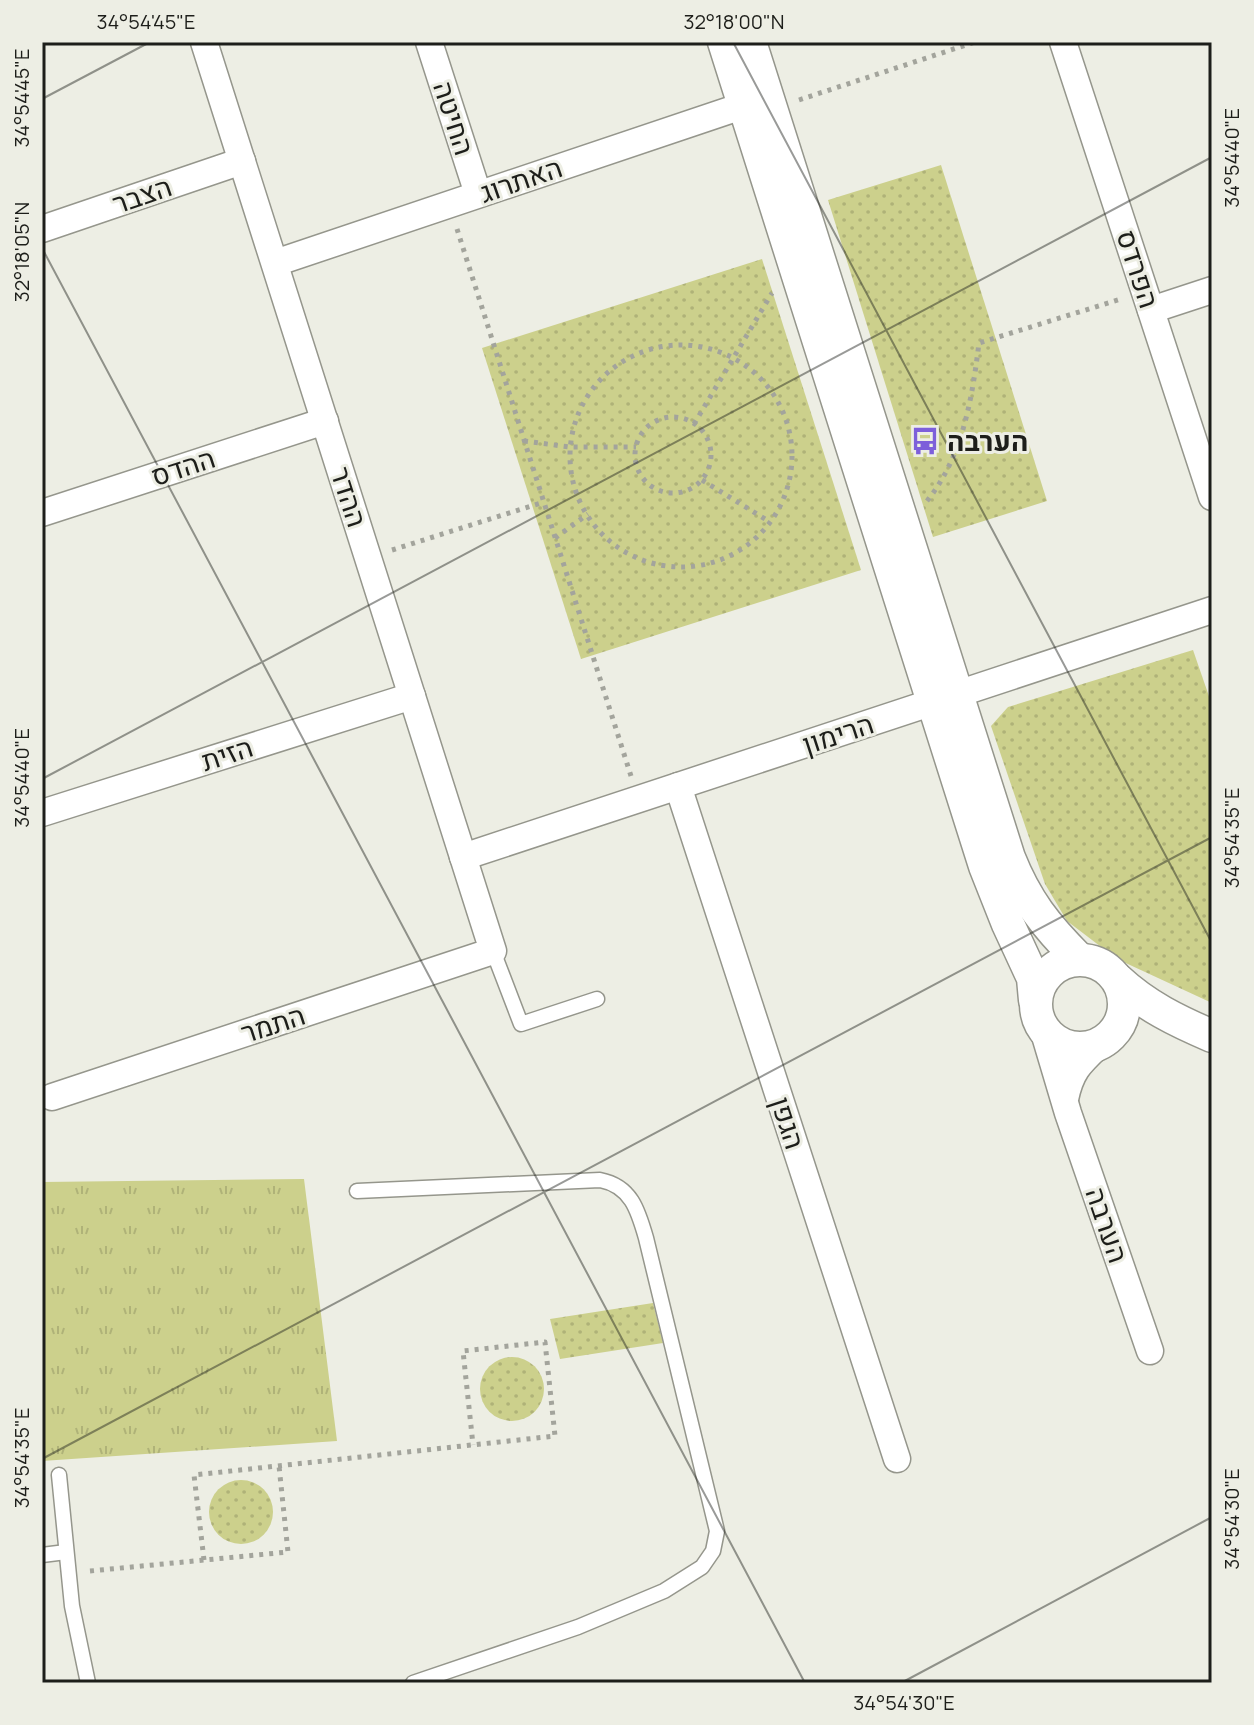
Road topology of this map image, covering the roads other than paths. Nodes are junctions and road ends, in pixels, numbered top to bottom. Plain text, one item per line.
1 (204, 42) edge
2 (429, 42) edge
3 (724, 42) edge
4 (750, 42) edge
5 (1065, 43) edge
6 (761, 104) junction
7 (242, 161) junction
8 (478, 194) junction
9 (42, 229) edge
10 (275, 263) junction
11 (1212, 290) edge
12 (1148, 301) junction
13 (325, 421) junction
14 (1212, 497) edge
15 (42, 513) edge
16 (1212, 610) edge
17 (412, 696) junction
18 (945, 698) junction
19 (678, 786) junction
20 (42, 813) edge
21 (463, 857) junction
22 (493, 951) junction
23 (1079, 959) junction
24 (1118, 980) junction
25 (597, 999) dead end
26 (1039, 1014) junction
27 (1203, 1032) edge
28 (1107, 1038) junction
29 (52, 1097) dead end
30 (1065, 1099) junction
31 (357, 1191) dead end
32 (1150, 1351) dead end
33 (897, 1459) dead end
34 (59, 1475) dead end
35 (66, 1552) junction
36 (42, 1555) edge
37 (88, 1683) edge
38 (413, 1683) edge

1 - 7 street, ההדר
2 - 8 street, החיטה
3 - 6 street, הערבה
4 - 6 street, הערבה
5 - 12 street, הפרדס
6 - 8 street, האתרוג
6 - 18 street, הערבה
6 - 18 street, הערבה
7 - 9 street, הצבר
7 - 10 street, ההדר
8 - 10 street, האתרוג
10 - 13 street, ההדר
11 - 12 street
12 - 14 street, הפרדס
13 - 15 street, ההדס
13 - 17 street, ההדר
16 - 18 street, הרימון
17 - 20 street, הזית
17 - 21 street, ההדר
18 - 19 street, הרימון
18 - 23 street, הערבה
18 - 26 street, הערבה
19 - 21 street, הרימון
19 - 33 street, הגפן
21 - 22 street, ההדר
22 - 25 lane
22 - 29 street, התמר
23 - 24 street
23 - 26 street
24 - 27 street
24 - 28 street
26 - 28 street
26 - 30 street, הערבה
27 - 28 street
28 - 30 street
30 - 32 street, הערבה
31 - 38 lane
34 - 35 lane
35 - 36 lane
35 - 37 lane

